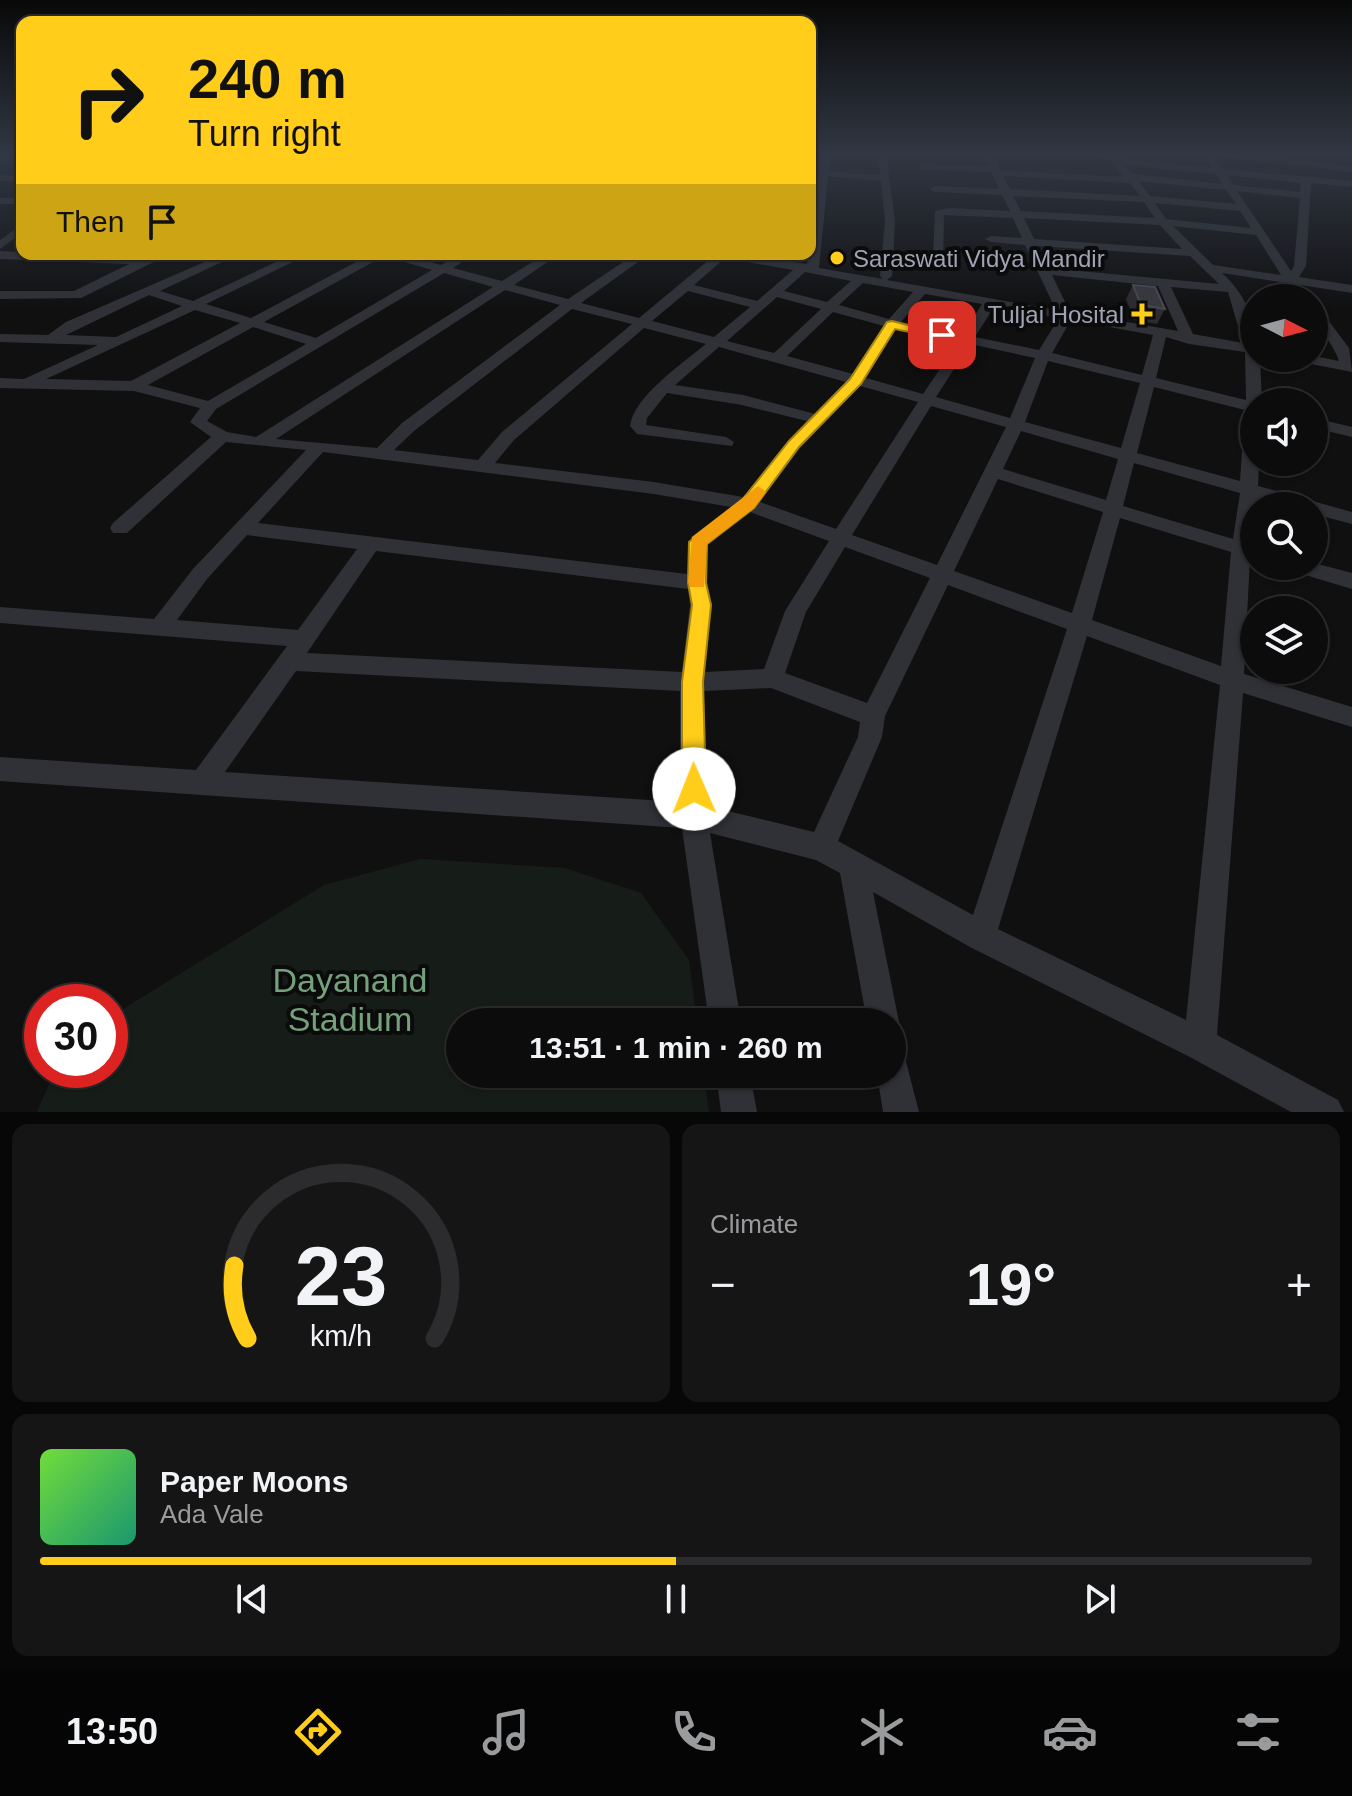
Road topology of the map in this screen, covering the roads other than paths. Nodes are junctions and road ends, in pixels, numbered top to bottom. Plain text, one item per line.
1 (889, 205) edge
2 (1013, 205) edge
3 (1150, 205) edge
4 (1208, 205) edge
5 (1239, 205) edge
6 (1303, 205) edge
7 (1241, 208) junction
8 (1017, 214) junction
9 (1163, 222) junction
10 (16, 231) edge
11 (1258, 232) junction
12 (991, 239) dead end
13 (1030, 241) junction
14 (0, 246) edge
15 (1193, 253) junction
16 (122, 260) edge
17 (219, 260) edge
18 (291, 260) edge
19 (369, 260) edge
20 (409, 260) edge
21 (457, 260) edge
22 (544, 260) edge
23 (634, 260) edge
24 (716, 260) edge
25 (764, 260) edge
26 (809, 260) edge
27 (147, 261) joint
28 (887, 264) junction
29 (808, 268) junction
30 (1209, 268) junction
31 (440, 269) junction
32 (1045, 271) junction
33 (860, 279) junction
34 (1291, 280) junction
35 (1163, 283) junction
36 (885, 284) junction
37 (1294, 284) edge
38 (685, 286) junction
39 (502, 287) junction
40 (1232, 289) junction
41 (1352, 289) edge
42 (148, 291) junction
43 (921, 291) junction
44 (774, 292) junction
45 (0, 295) edge
46 (990, 303) junction
47 (570, 304) junction
48 (197, 305) junction
49 (759, 305) junction
50 (830, 307) junction
51 (1238, 308) joint
52 (1240, 313) edge
53 (1066, 317) junction
54 (255, 323) junction
55 (642, 323) junction
56 (892, 324) junction
57 (1328, 331) edge
58 (1160, 334) junction
59 (0, 338) edge
60 (53, 338) junction
61 (967, 340) junction
62 (1189, 340) junction
63 (118, 341) junction
64 (714, 342) junction
65 (319, 343) junction
66 (1240, 347) edge
67 (1043, 355) junction
68 (777, 358) junction
69 (1328, 363) edge
70 (1350, 367) edge
71 (856, 381) junction
72 (1148, 381) junction
73 (0, 383) edge
74 (23, 384) junction
75 (134, 386) junction
76 (663, 388) junction
77 (927, 401) junction
78 (1240, 404) edge
79 (210, 406) junction
80 (817, 419) junction
81 (1015, 426) junction
82 (1328, 426) edge
83 (1352, 432) edge
84 (222, 436) junction
85 (261, 441) junction
86 (726, 442) dead end
87 (319, 446) junction
88 (381, 454) junction
89 (1128, 457) junction
90 (482, 467) junction
91 (992, 471) junction
92 (1249, 476) edge
93 (1248, 490) junction
94 (1256, 492) edge
95 (748, 504) junction
96 (1113, 509) junction
97 (1328, 512) edge
98 (1352, 518) edge
99 (120, 528) dead end
100 (243, 528) junction
101 (841, 537) junction
102 (371, 543) junction
103 (1240, 548) edge
104 (942, 574) junction
105 (1328, 574) edge
106 (1244, 580) edge
107 (1352, 581) edge
108 (697, 583) junction
109 (0, 615) edge
110 (1080, 624) junction
111 (161, 626) junction
112 (304, 639) junction
113 (290, 661) junction
114 (772, 678) junction
115 (1232, 680) junction
116 (692, 682) junction
117 (873, 716) junction
118 (1352, 717) edge
119 (0, 769) edge
120 (202, 783) junction
121 (694, 816) junction
122 (821, 847) junction
123 (853, 864) junction
124 (981, 936) junction
125 (723, 1008) edge
126 (880, 1008) edge
127 (1200, 1044) junction
128 (735, 1088) edge
129 (896, 1088) edge
130 (739, 1112) edge
131 (901, 1112) edge
132 (1326, 1112) edge

1 - 28 street
2 - 8 street
3 - 9 street
4 - 7 street
5 - 7 street
6 - 34 street
7 - 11 street
8 - 9 street
8 - 13 street
8 - 28 street
9 - 11 street
9 - 15 street
10 - 14 street
11 - 34 street
12 - 13 street
13 - 15 street
13 - 32 street
15 - 30 street
16 - 27 street
17 - 42 street
18 - 48 street
19 - 54 street
20 - 31 street
21 - 31 street
22 - 39 street
23 - 47 street
24 - 38 street
25 - 29 street
26 - 29 street
27 - 45 street
28 - 36 street
29 - 33 street
29 - 44 street
30 - 34 street
30 - 40 street
31 - 39 street
31 - 65 street
32 - 35 street
32 - 53 street
33 - 36 street
33 - 50 street
34 - 37 street
34 - 41 street
35 - 40 street
35 - 62 street
36 - 43 street
38 - 49 street
38 - 55 street
39 - 47 street
39 - 85 street
40 - 51 street
42 - 48 street
42 - 60 street
43 - 46 street
43 - 56 street
44 - 49 street
44 - 50 street
46 - 53 street
46 - 61 street
47 - 55 street
47 - 88 street
48 - 54 street
48 - 63 street
49 - 64 street
50 - 56 street
50 - 68 street
51 - 52 street
53 - 58 street
53 - 67 street
54 - 65 street
54 - 75 street
55 - 64 street
55 - 90 street
56 - 61 street
56 - 71 street
57 - 70 street
58 - 62 street
58 - 72 street
59 - 60 street
60 - 63 street
61 - 67 street
61 - 77 street
62 - 66 street
63 - 74 street
64 - 68 street
64 - 76 street
65 - 79 street
67 - 72 street
67 - 81 street
68 - 71 street
69 - 70 street
71 - 77 street
71 - 80 street
72 - 78 street
72 - 89 street
73 - 74 street
74 - 75 street
75 - 79 street
76 - 80 street
76 - 86 street
77 - 81 street
77 - 101 street
79 - 84 street
80 - 95 street
81 - 89 street
81 - 91 street
82 - 83 street
84 - 85 street
84 - 99 street
85 - 87 street
87 - 88 street
87 - 100 street
88 - 90 street
89 - 93 street
89 - 96 street
90 - 95 street
91 - 96 street
91 - 104 street
92 - 93 street
93 - 94 street
95 - 101 street
95 - 108 street
96 - 103 street
96 - 110 street
97 - 98 street
100 - 102 street
100 - 111 street
101 - 104 street
101 - 114 street
102 - 108 street
102 - 112 street
104 - 110 street
104 - 117 street
105 - 107 street
106 - 115 street
108 - 116 street
109 - 111 street
110 - 115 street
110 - 124 street
111 - 112 street
112 - 113 street
113 - 116 street
113 - 120 street
114 - 116 street
114 - 117 street
115 - 118 street
115 - 127 street
116 - 121 street
117 - 122 street
119 - 120 street
120 - 121 street
121 - 122 street
121 - 125 street
122 - 123 street
123 - 124 street
123 - 126 street
124 - 127 street
127 - 132 street
128 - 130 street
129 - 131 street

